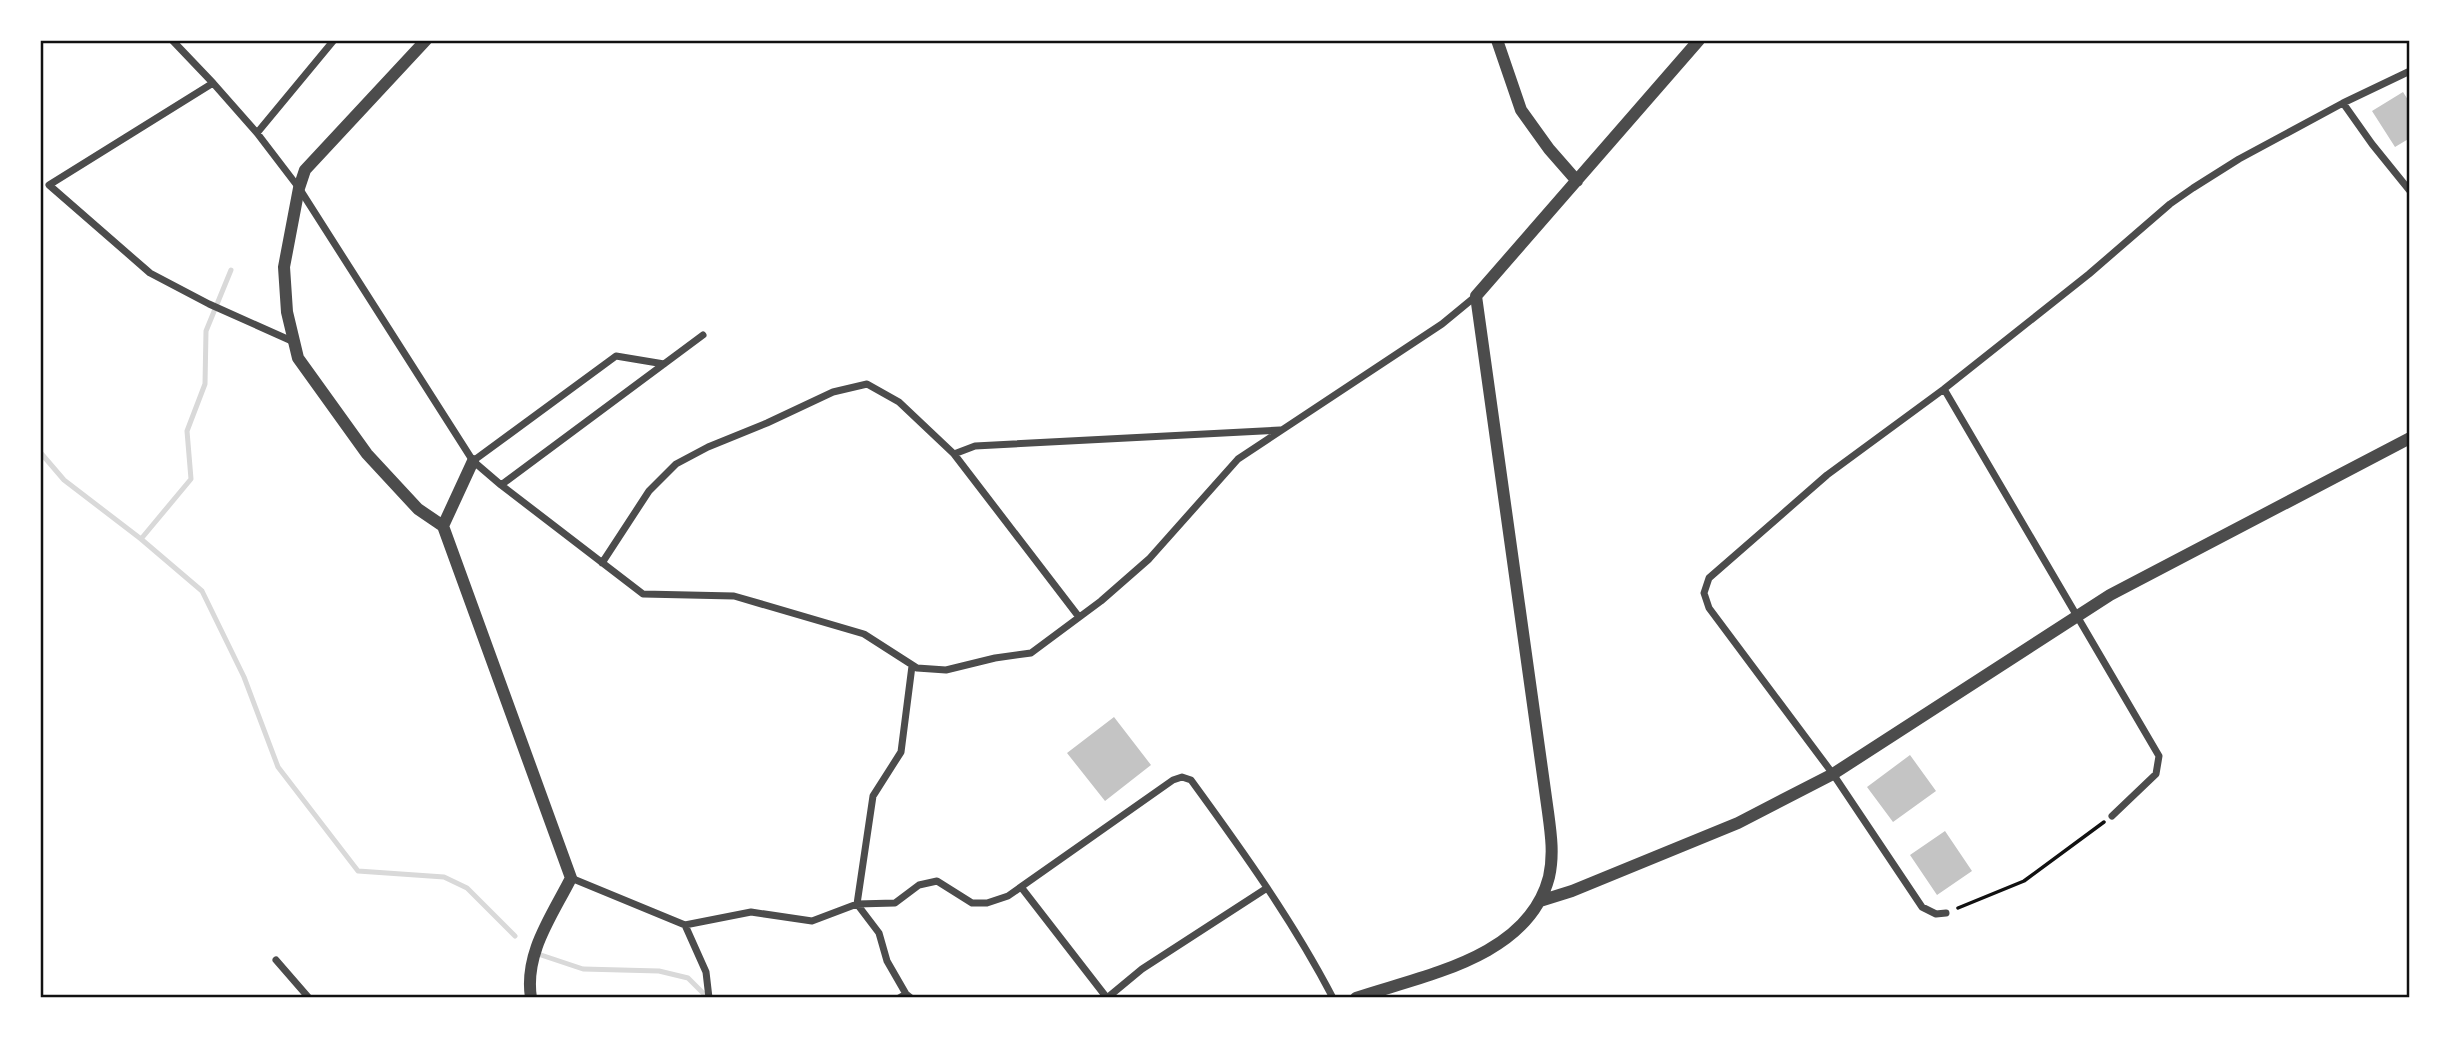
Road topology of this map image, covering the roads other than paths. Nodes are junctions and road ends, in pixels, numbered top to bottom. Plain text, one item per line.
1 (334, 40) edge
2 (426, 40) edge
3 (1497, 40) edge
4 (1699, 40) edge
5 (175, 41) edge
6 (2410, 71) edge
7 (213, 83) junction
8 (2343, 103) junction
9 (257, 133) junction
10 (1577, 181) junction
11 (299, 188) junction
12 (2410, 191) edge
13 (1476, 296) junction
14 (703, 335) dead end
15 (294, 342) junction
16 (663, 364) junction
17 (1944, 389) junction
18 (1283, 429) junction
19 (2410, 438) edge
20 (954, 454) junction
21 (473, 461) junction
22 (500, 485) junction
23 (443, 526) junction
24 (602, 563) junction
25 (2077, 614) junction
26 (1079, 617) junction
27 (912, 666) junction
28 (1833, 774) junction
29 (2112, 816) road end
30 (571, 878) junction
31 (1021, 887) junction
32 (1267, 888) junction
33 (1540, 901) junction
34 (857, 904) junction
35 (1946, 913) road end
36 (685, 925) junction
37 (276, 960) dead end
38 (708, 994) edge
39 (905, 996) edge
40 (309, 998) edge
41 (531, 998) edge
42 (1107, 998) edge
43 (1333, 998) edge
44 (1356, 998) edge

1 - 9 street
2 - 11 street
3 - 10 street
4 - 10 street
5 - 7 street
6 - 8 street
7 - 9 street
7 - 15 street
8 - 12 street
8 - 17 street
9 - 11 street
10 - 13 street
11 - 15 street
11 - 21 street
13 - 18 street
13 - 33 street
14 - 16 street
15 - 23 street
16 - 21 street
16 - 22 street
17 - 25 street
17 - 28 street
18 - 20 street
18 - 26 street
19 - 25 street
20 - 24 street
20 - 26 street
21 - 22 street
21 - 23 street
22 - 24 street
23 - 30 street
24 - 27 street
25 - 28 street
25 - 29 street
26 - 27 street
27 - 34 street
28 - 33 street
28 - 35 street
30 - 36 street
30 - 41 street
31 - 32 street
31 - 34 street
31 - 42 street
32 - 42 street
32 - 43 street
33 - 44 street
34 - 36 street
34 - 39 street
36 - 38 street
37 - 40 street

